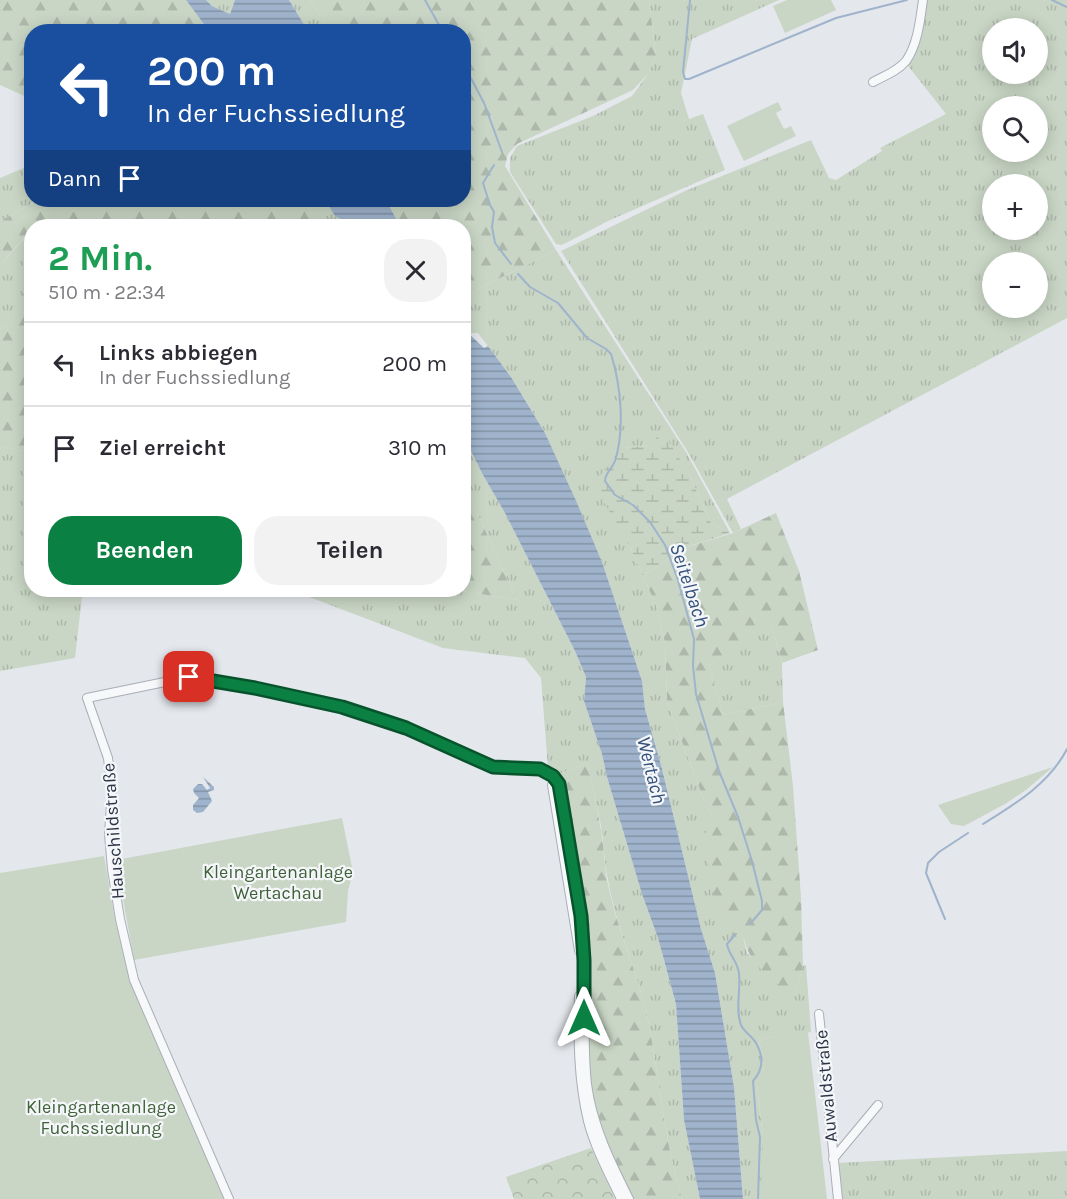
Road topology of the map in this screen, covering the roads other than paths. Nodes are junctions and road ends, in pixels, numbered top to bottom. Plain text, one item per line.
1 (923, 0) edge
2 (873, 82) dead end
3 (555, 782) junction
4 (819, 1014) dead end
5 (878, 1105) dead end
6 (833, 1158) junction
7 (229, 1199) edge
8 (621, 1199) edge
9 (629, 1199) edge
10 (838, 1199) edge

1 - 2 street
3 - 7 street, Hauschildstraße
3 - 8 street
3 - 9 street
4 - 6 street, Auwaldstraße
5 - 6 street, Auwaldstraße
6 - 10 street, Auwaldstraße

